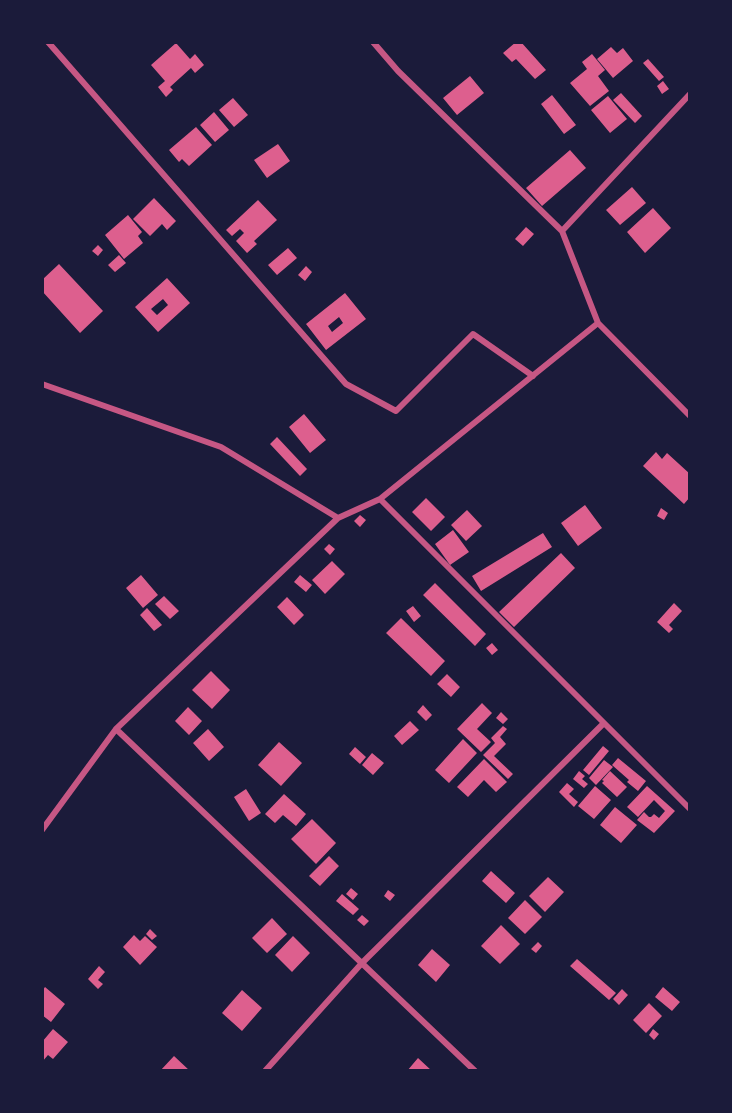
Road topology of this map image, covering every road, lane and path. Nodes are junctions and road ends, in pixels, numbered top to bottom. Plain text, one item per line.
1 (48, 42) edge
2 (373, 42) edge
3 (690, 94) edge
4 (562, 231) junction
5 (598, 323) junction
6 (533, 376) junction
7 (42, 384) edge
8 (690, 416) edge
9 (380, 499) junction
10 (338, 518) junction
11 (604, 723) junction
12 (116, 729) junction
13 (690, 809) edge
14 (42, 830) edge
15 (362, 963) junction
16 (265, 1071) edge
17 (475, 1071) edge

1 - 6 street
2 - 4 street
3 - 4 street
4 - 5 street
5 - 6 street
5 - 8 street
6 - 9 street
7 - 10 street
9 - 10 street
9 - 11 street
10 - 12 street
11 - 13 street
11 - 15 street
12 - 14 street
12 - 15 street
15 - 16 street
15 - 17 street

